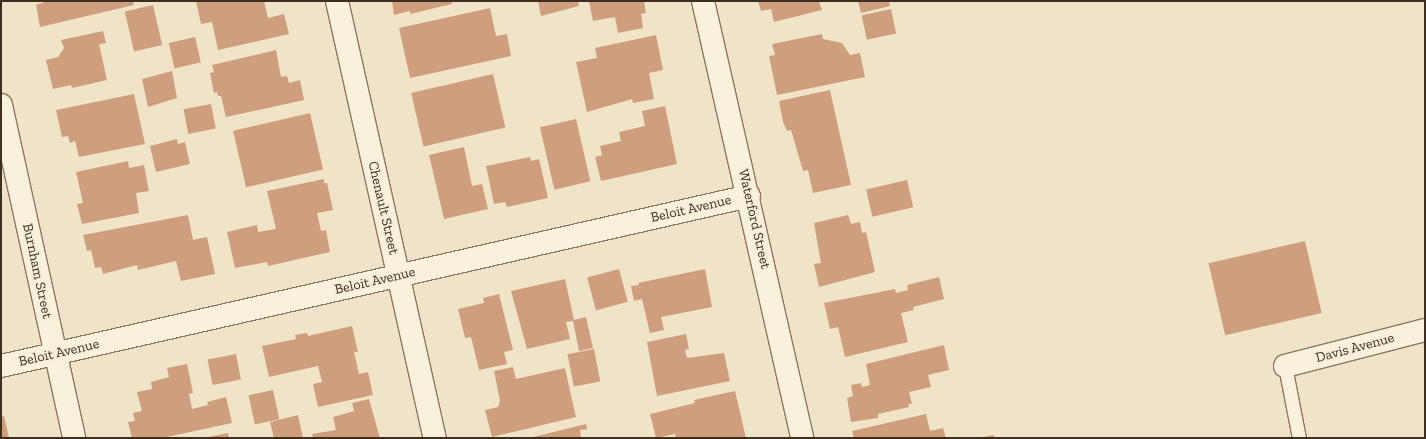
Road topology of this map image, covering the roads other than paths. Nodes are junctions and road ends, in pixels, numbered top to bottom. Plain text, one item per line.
1 (337, 1) edge
2 (703, 1) edge
3 (1, 105) edge
4 (749, 196) junction
5 (398, 276) junction
6 (1425, 330) edge
7 (55, 354) junction
8 (1, 366) edge
9 (1285, 366) joint
10 (74, 438) edge
11 (435, 438) edge
12 (802, 438) edge
13 (1299, 438) edge

1 - 5 street, Chenault Street
2 - 4 street, Waterford Street
3 - 7 street, Burnham Street
4 - 5 street, Beloit Avenue
4 - 12 street, Waterford Street
5 - 7 street, Beloit Avenue
5 - 11 street, Chenault Street
6 - 9 street, Davis Avenue
7 - 8 street, Beloit Avenue
7 - 10 street, Burnham Street
9 - 13 lane

